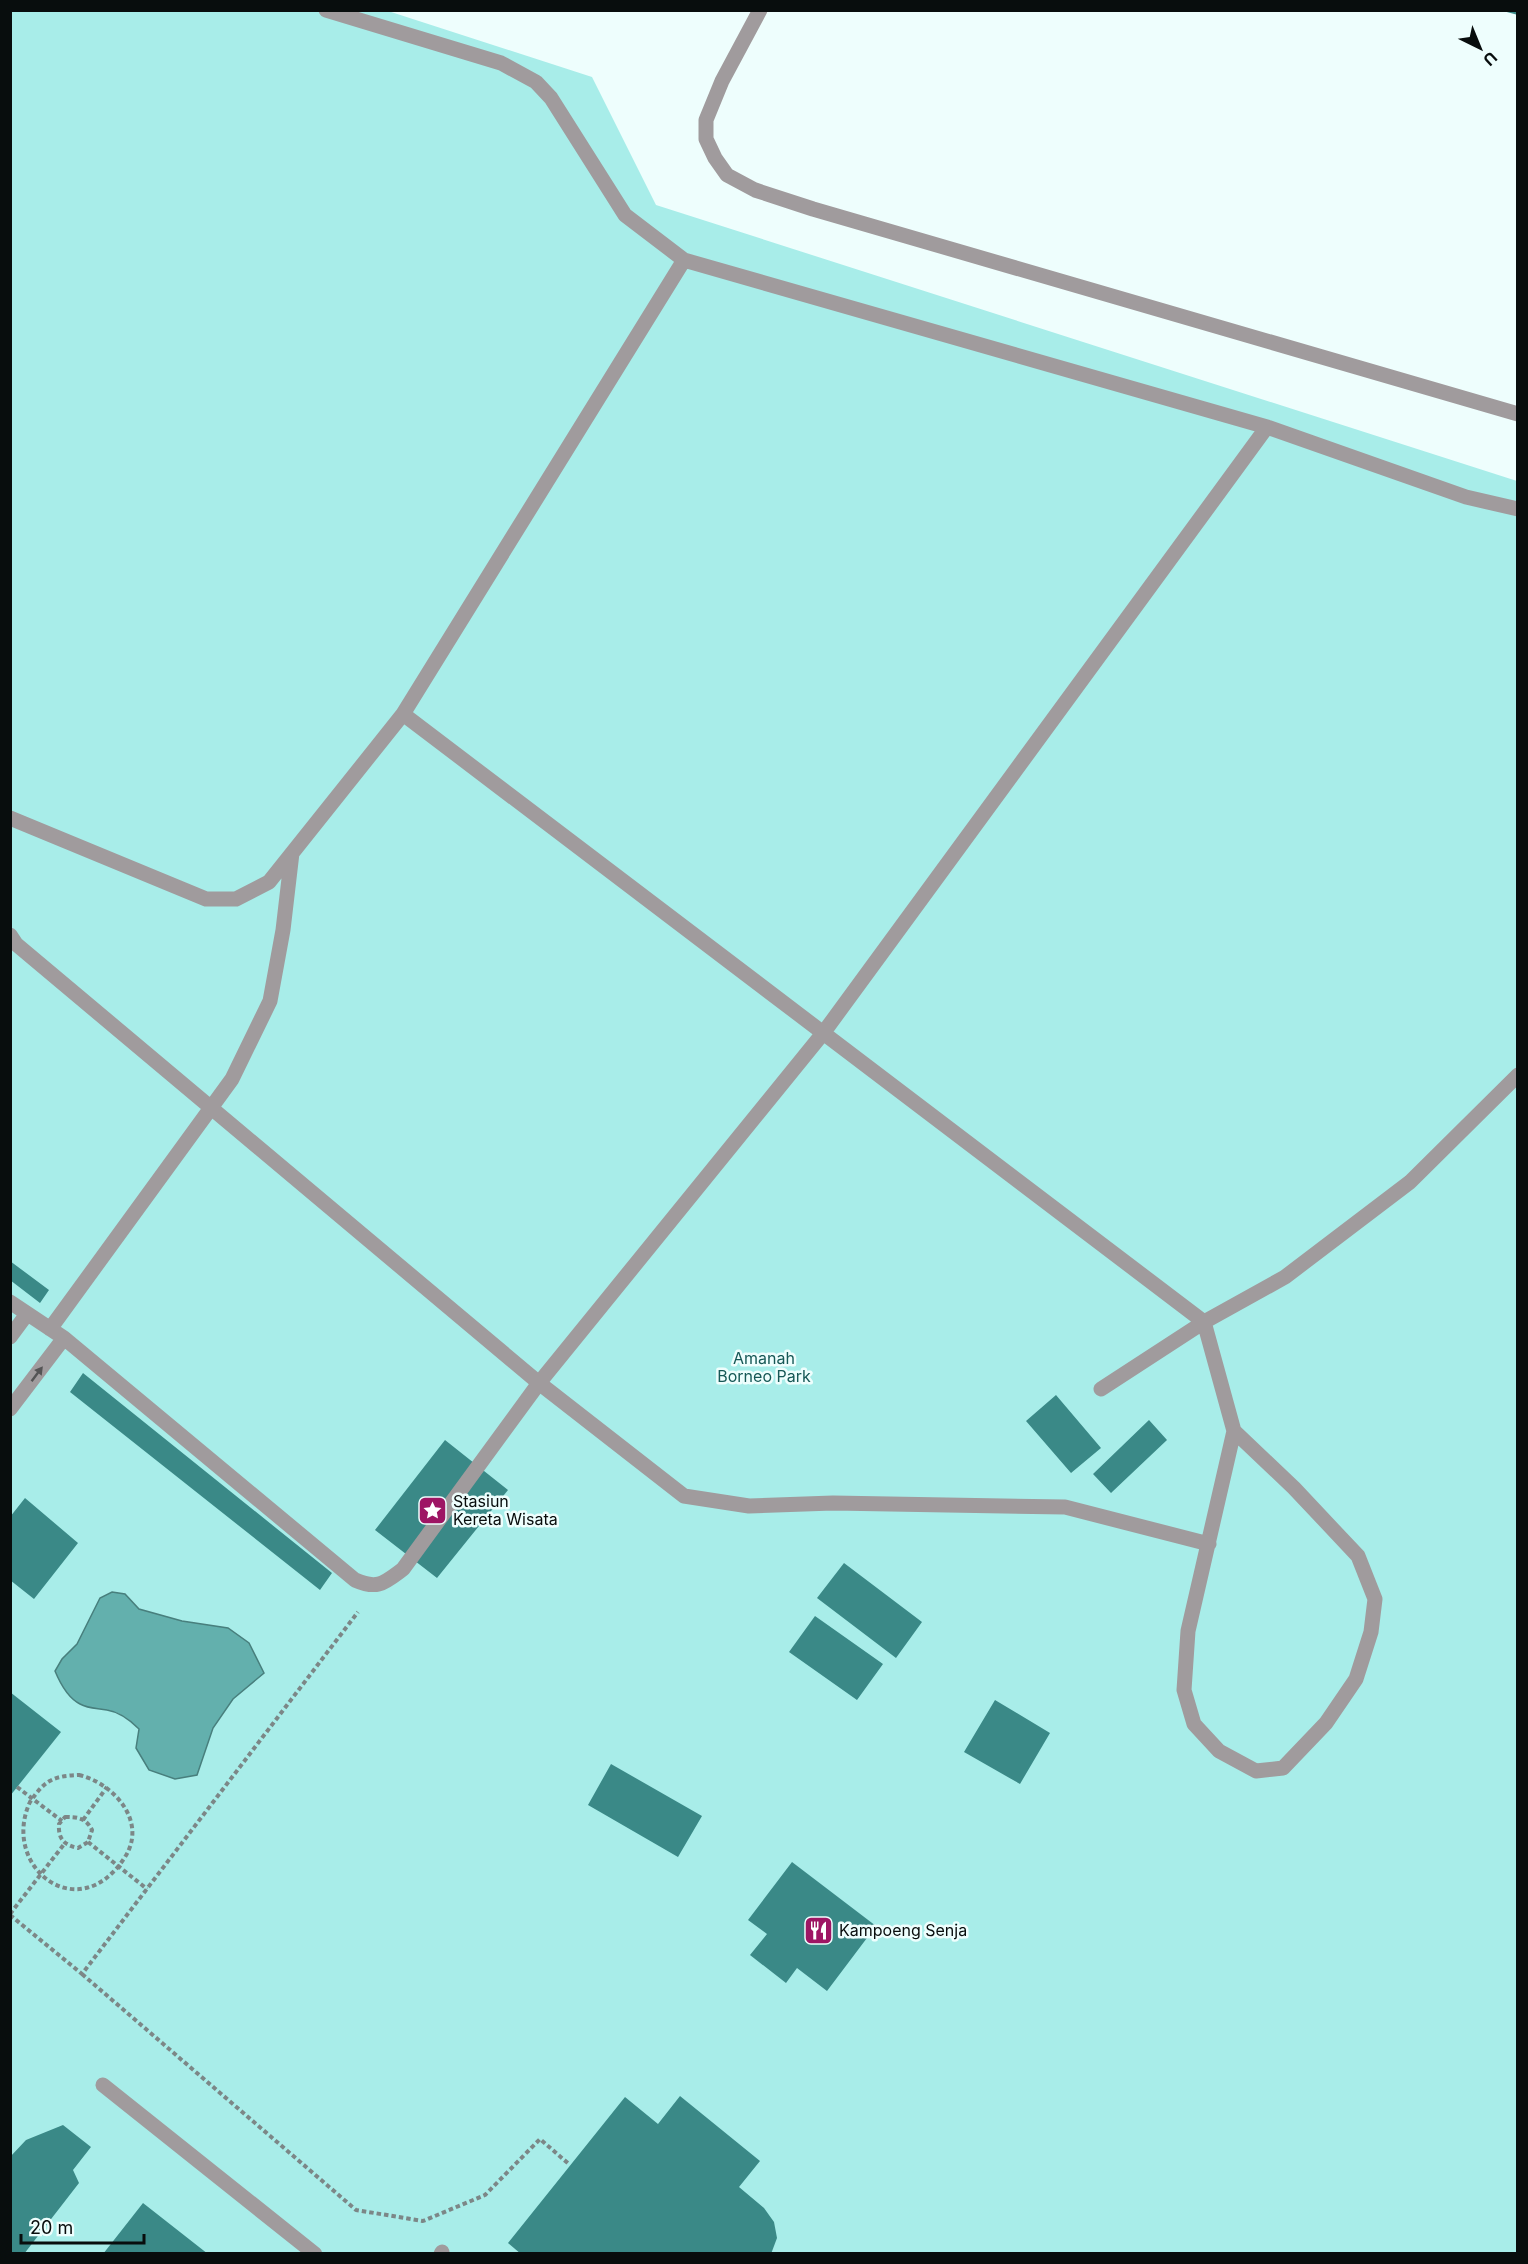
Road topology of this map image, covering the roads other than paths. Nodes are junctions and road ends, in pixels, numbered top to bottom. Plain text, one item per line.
1 (326, 10) edge
2 (760, 10) edge
3 (684, 260) junction
4 (1518, 414) edge
5 (1267, 427) junction
6 (1518, 509) edge
7 (403, 714) junction
8 (10, 818) edge
9 (292, 853) junction
10 (10, 935) edge
11 (824, 1032) junction
12 (1518, 1075) edge
13 (211, 1108) junction
14 (10, 1302) edge
15 (27, 1314) junction
16 (1204, 1322) junction
17 (50, 1329) junction
18 (10, 1337) edge
19 (64, 1338) junction
20 (539, 1383) junction
21 (1101, 1389) dead end
22 (10, 1409) edge
23 (1234, 1431) junction
24 (1209, 1544) junction
25 (103, 2085) dead end
26 (315, 2253) edge

1 - 3 street
2 - 4 street
3 - 5 street
3 - 7 street
5 - 6 street
5 - 11 street
7 - 9 street
7 - 11 street
8 - 9 street
9 - 13 street
10 - 13 street
11 - 16 street
11 - 20 street
12 - 16 street
13 - 17 street
13 - 20 street
14 - 15 street
15 - 17 street
15 - 18 street
16 - 21 street
16 - 23 street
17 - 19 street
19 - 20 street
22 -> 19 street
20 - 24 street
23 - 24 street
23 - 24 street
25 - 26 street

